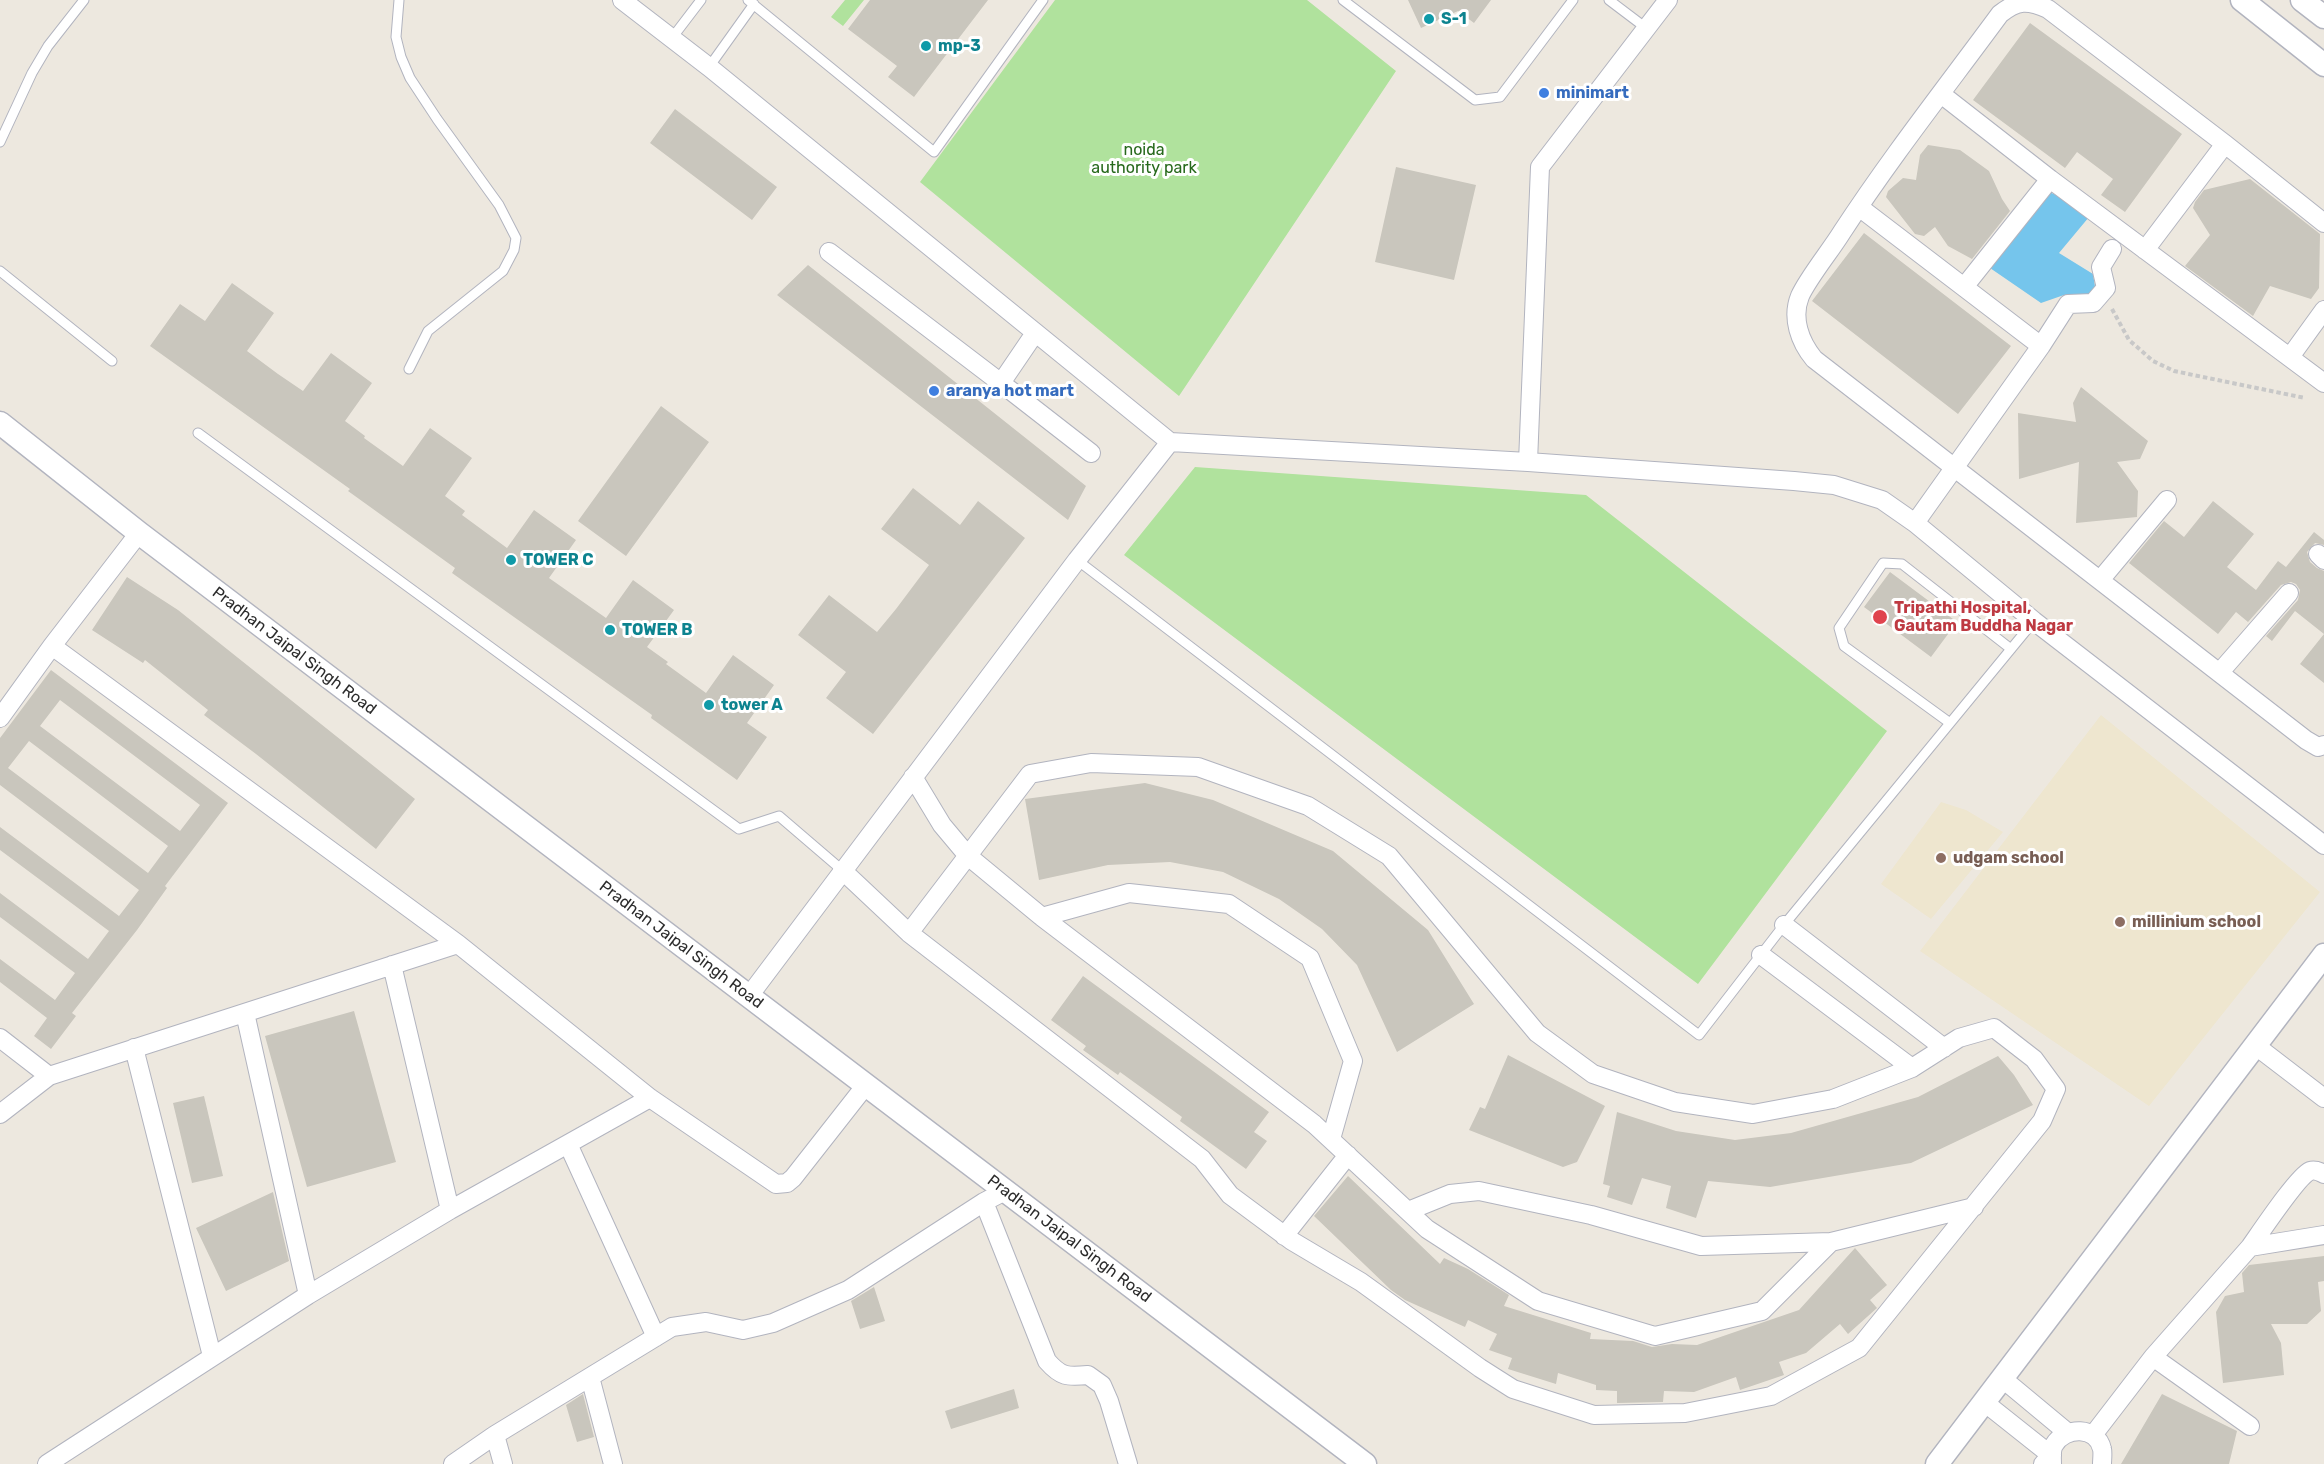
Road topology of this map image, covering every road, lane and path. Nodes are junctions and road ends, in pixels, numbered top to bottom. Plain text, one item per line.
1 (84, 0) edge
2 (399, 0) edge
3 (622, 0) edge
4 (701, 0) edge
5 (1043, 0) edge
6 (1343, 0) edge
7 (1573, 0) edge
8 (1609, 0) edge
9 (1668, 0) edge
10 (2242, 0) edge
11 (2302, 0) edge
12 (751, 2) edge
13 (2324, 17) edge
14 (1646, 28) junction
15 (672, 38) junction
16 (2324, 65) edge
17 (708, 67) junction
18 (1941, 94) junction
19 (0, 142) edge
20 (2224, 144) junction
21 (2050, 179) junction
22 (1859, 207) junction
23 (2324, 223) edge
24 (2112, 249) dead end
25 (2145, 250) junction
26 (829, 252) dead end
27 (0, 271) edge
28 (1964, 287) junction
29 (2106, 288) junction
30 (2324, 310) edge
31 (1035, 333) junction
32 (2041, 345) junction
33 (2290, 357) junction
34 (112, 361) dead end
35 (409, 369) dead end
36 (1001, 383) junction
37 (2324, 383) edge
38 (2305, 398) dead end
39 (0, 423) edge
40 (198, 433) dead end
41 (1170, 442) junction
42 (1091, 453) dead end
43 (1528, 462) junction
44 (1955, 466) junction
45 (2167, 500) dead end
46 (1915, 523) junction
47 (140, 533) junction
48 (1077, 560) junction
49 (2100, 579) junction
50 (2289, 593) dead end
51 (2034, 621) junction
52 (52, 646) junction
53 (2011, 649) junction
54 (2220, 672) junction
55 (0, 718) edge
56 (1950, 723) junction
57 (2324, 745) edge
58 (913, 777) junction
59 (2324, 844) edge
60 (968, 856) junction
61 (842, 870) junction
62 (1041, 917) junction
63 (1784, 925) junction
64 (909, 933) junction
65 (458, 944) junction
66 (1761, 955) junction
67 (2324, 956) edge
68 (392, 965) junction
69 (748, 996) junction
70 (245, 1013) junction
71 (0, 1038) edge
72 (2256, 1046) junction
73 (134, 1048) junction
74 (1944, 1048) junction
75 (1912, 1068) junction
76 (49, 1076) junction
77 (866, 1085) junction
78 (650, 1098) junction
79 (2324, 1098) edge
80 (0, 1114) edge
81 (1331, 1139) junction
82 (568, 1143) junction
83 (1348, 1155) junction
84 (2324, 1174) edge
85 (1005, 1191) junction
86 (984, 1202) junction
87 (1974, 1207) junction
88 (450, 1210) junction
89 (1408, 1211) junction
90 (2324, 1235) edge
91 (1284, 1236) junction
92 (1831, 1242) junction
93 (2250, 1247) junction
94 (308, 1295) junction
95 (656, 1337) junction
96 (212, 1356) junction
97 (2153, 1357) junction
98 (590, 1377) junction
99 (2002, 1379) junction
100 (1984, 1402) junction
101 (2250, 1426) dead end
102 (2068, 1433) junction
103 (495, 1435) junction
104 (2093, 1435) junction
105 (2049, 1461) edge
106 (47, 1464) edge
107 (453, 1464) edge
108 (503, 1464) edge
109 (614, 1464) edge
110 (1128, 1464) edge
111 (1365, 1464) edge
112 (1936, 1464) edge
113 (2102, 1464) edge

1 - 19 lane
2 - 35 lane
3 - 15 street
4 - 15 lane
5 - 12 lane
6 - 7 lane
8 - 14 lane
9 - 14 street
10 - 16 street
11 - 13 street
12 - 17 lane
14 - 43 street
15 - 17 street
17 - 31 street
18 - 20 street
18 - 21 street
18 - 22 street
20 - 23 street
20 - 25 street
21 - 25 street
21 - 28 street
22 - 28 street
22 - 44 street
24 - 29 street
25 - 33 street
26 - 36 street
27 - 34 lane
28 - 32 street
29 - 32 street
29 - 38 path
30 - 33 street
31 - 36 street
31 - 41 street
32 - 44 street
33 - 37 street
36 - 42 street
39 - 47 street, Pradhan Jaipal Singh Road
40 - 61 lane
41 - 43 street
41 - 48 street
43 - 46 street
44 - 46 street
44 - 49 street
45 - 49 street
46 - 51 street
47 - 52 street
47 - 69 street, Pradhan Jaipal Singh Road
48 - 58 street
48 - 66 lane
49 - 54 street
50 - 54 street
51 - 53 lane
51 - 59 street
52 - 55 street
52 - 65 street
53 - 56 lane
53 - 56 lane
54 - 57 street
56 - 63 lane
58 - 60 street
58 - 61 street
60 - 62 street
60 - 64 street
60 - 75 street
61 - 64 street
61 - 69 street
62 - 81 street
62 - 81 street
63 - 66 lane
63 - 74 street
64 - 91 street
65 - 68 street
65 - 78 street
66 - 75 street
67 - 72 street
68 - 70 street
68 - 88 street
69 - 77 street, Pradhan Jaipal Singh Road
70 - 73 street
70 - 94 street
71 - 76 street
72 - 79 street
72 - 99 street
73 - 76 street
73 - 96 street
74 - 75 street
74 - 87 street
76 - 80 street
77 - 78 street
77 - 85 street, Pradhan Jaipal Singh Road
78 - 82 street
81 - 83 street
82 - 88 street
82 - 95 street
83 - 89 street
83 - 91 street
84 - 93 street
85 - 86 street
85 - 111 street, Pradhan Jaipal Singh Road
86 - 95 street
86 - 110 street
87 - 91 street
87 - 92 street
88 - 94 street
89 - 92 street
89 - 92 street
90 - 93 street
93 - 97 street
94 - 96 street
95 - 98 street
96 - 106 street
97 - 101 street
97 - 104 street
98 - 103 street
98 - 109 street
99 - 100 street
99 - 102 street
100 - 105 street
100 - 112 street
102 - 104 street
102 - 105 street
103 - 107 street
103 - 108 street
104 - 113 street

